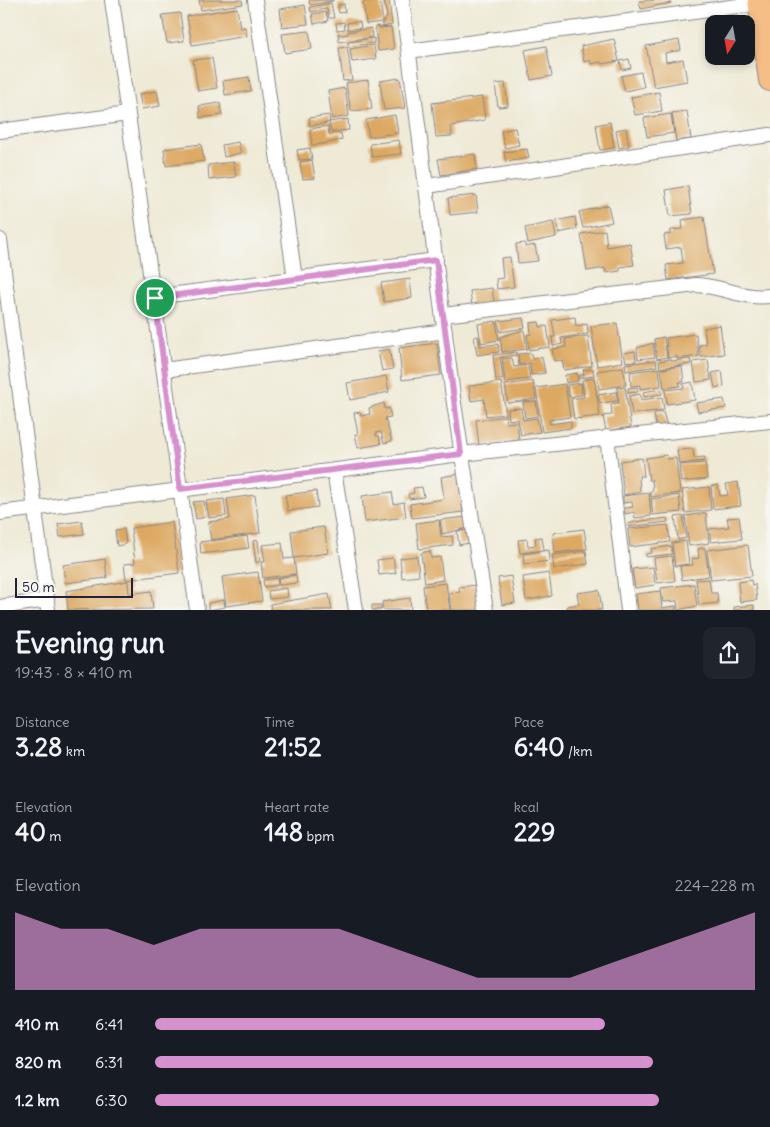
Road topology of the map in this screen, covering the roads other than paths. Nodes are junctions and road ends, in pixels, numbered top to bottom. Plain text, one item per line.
1 (112, 0) edge
2 (255, 0) edge
3 (402, 0) edge
4 (760, 2) edge
5 (409, 51) junction
6 (770, 80) edge
7 (128, 114) junction
8 (0, 131) edge
9 (770, 135) edge
10 (426, 186) junction
11 (0, 240) edge
12 (436, 260) junction
13 (295, 279) junction
14 (770, 296) edge
15 (155, 298) junction
16 (443, 315) junction
17 (446, 331) junction
18 (164, 370) junction
19 (770, 422) edge
20 (607, 437) junction
21 (461, 454) junction
22 (334, 470) junction
23 (180, 489) junction
24 (34, 508) junction
25 (0, 513) edge
26 (48, 605) edge
27 (0, 606) edge
28 (197, 610) edge
29 (356, 610) edge
30 (486, 610) edge
31 (628, 610) edge

1 - 7 street
2 - 13 street
3 - 5 street
4 - 5 street
4 - 6 main road
5 - 10 street
7 - 8 street
7 - 15 street
9 - 10 street
10 - 12 street
11 - 24 street
12 - 13 street
12 - 16 street
13 - 15 street
14 - 16 street
15 - 18 street
16 - 17 street
17 - 18 street
17 - 21 street
18 - 23 street
19 - 20 street
20 - 21 street
20 - 31 street
21 - 22 street
21 - 30 street
22 - 23 street
22 - 29 street
23 - 24 street
23 - 28 street
24 - 25 street
24 - 26 street
26 - 27 street

